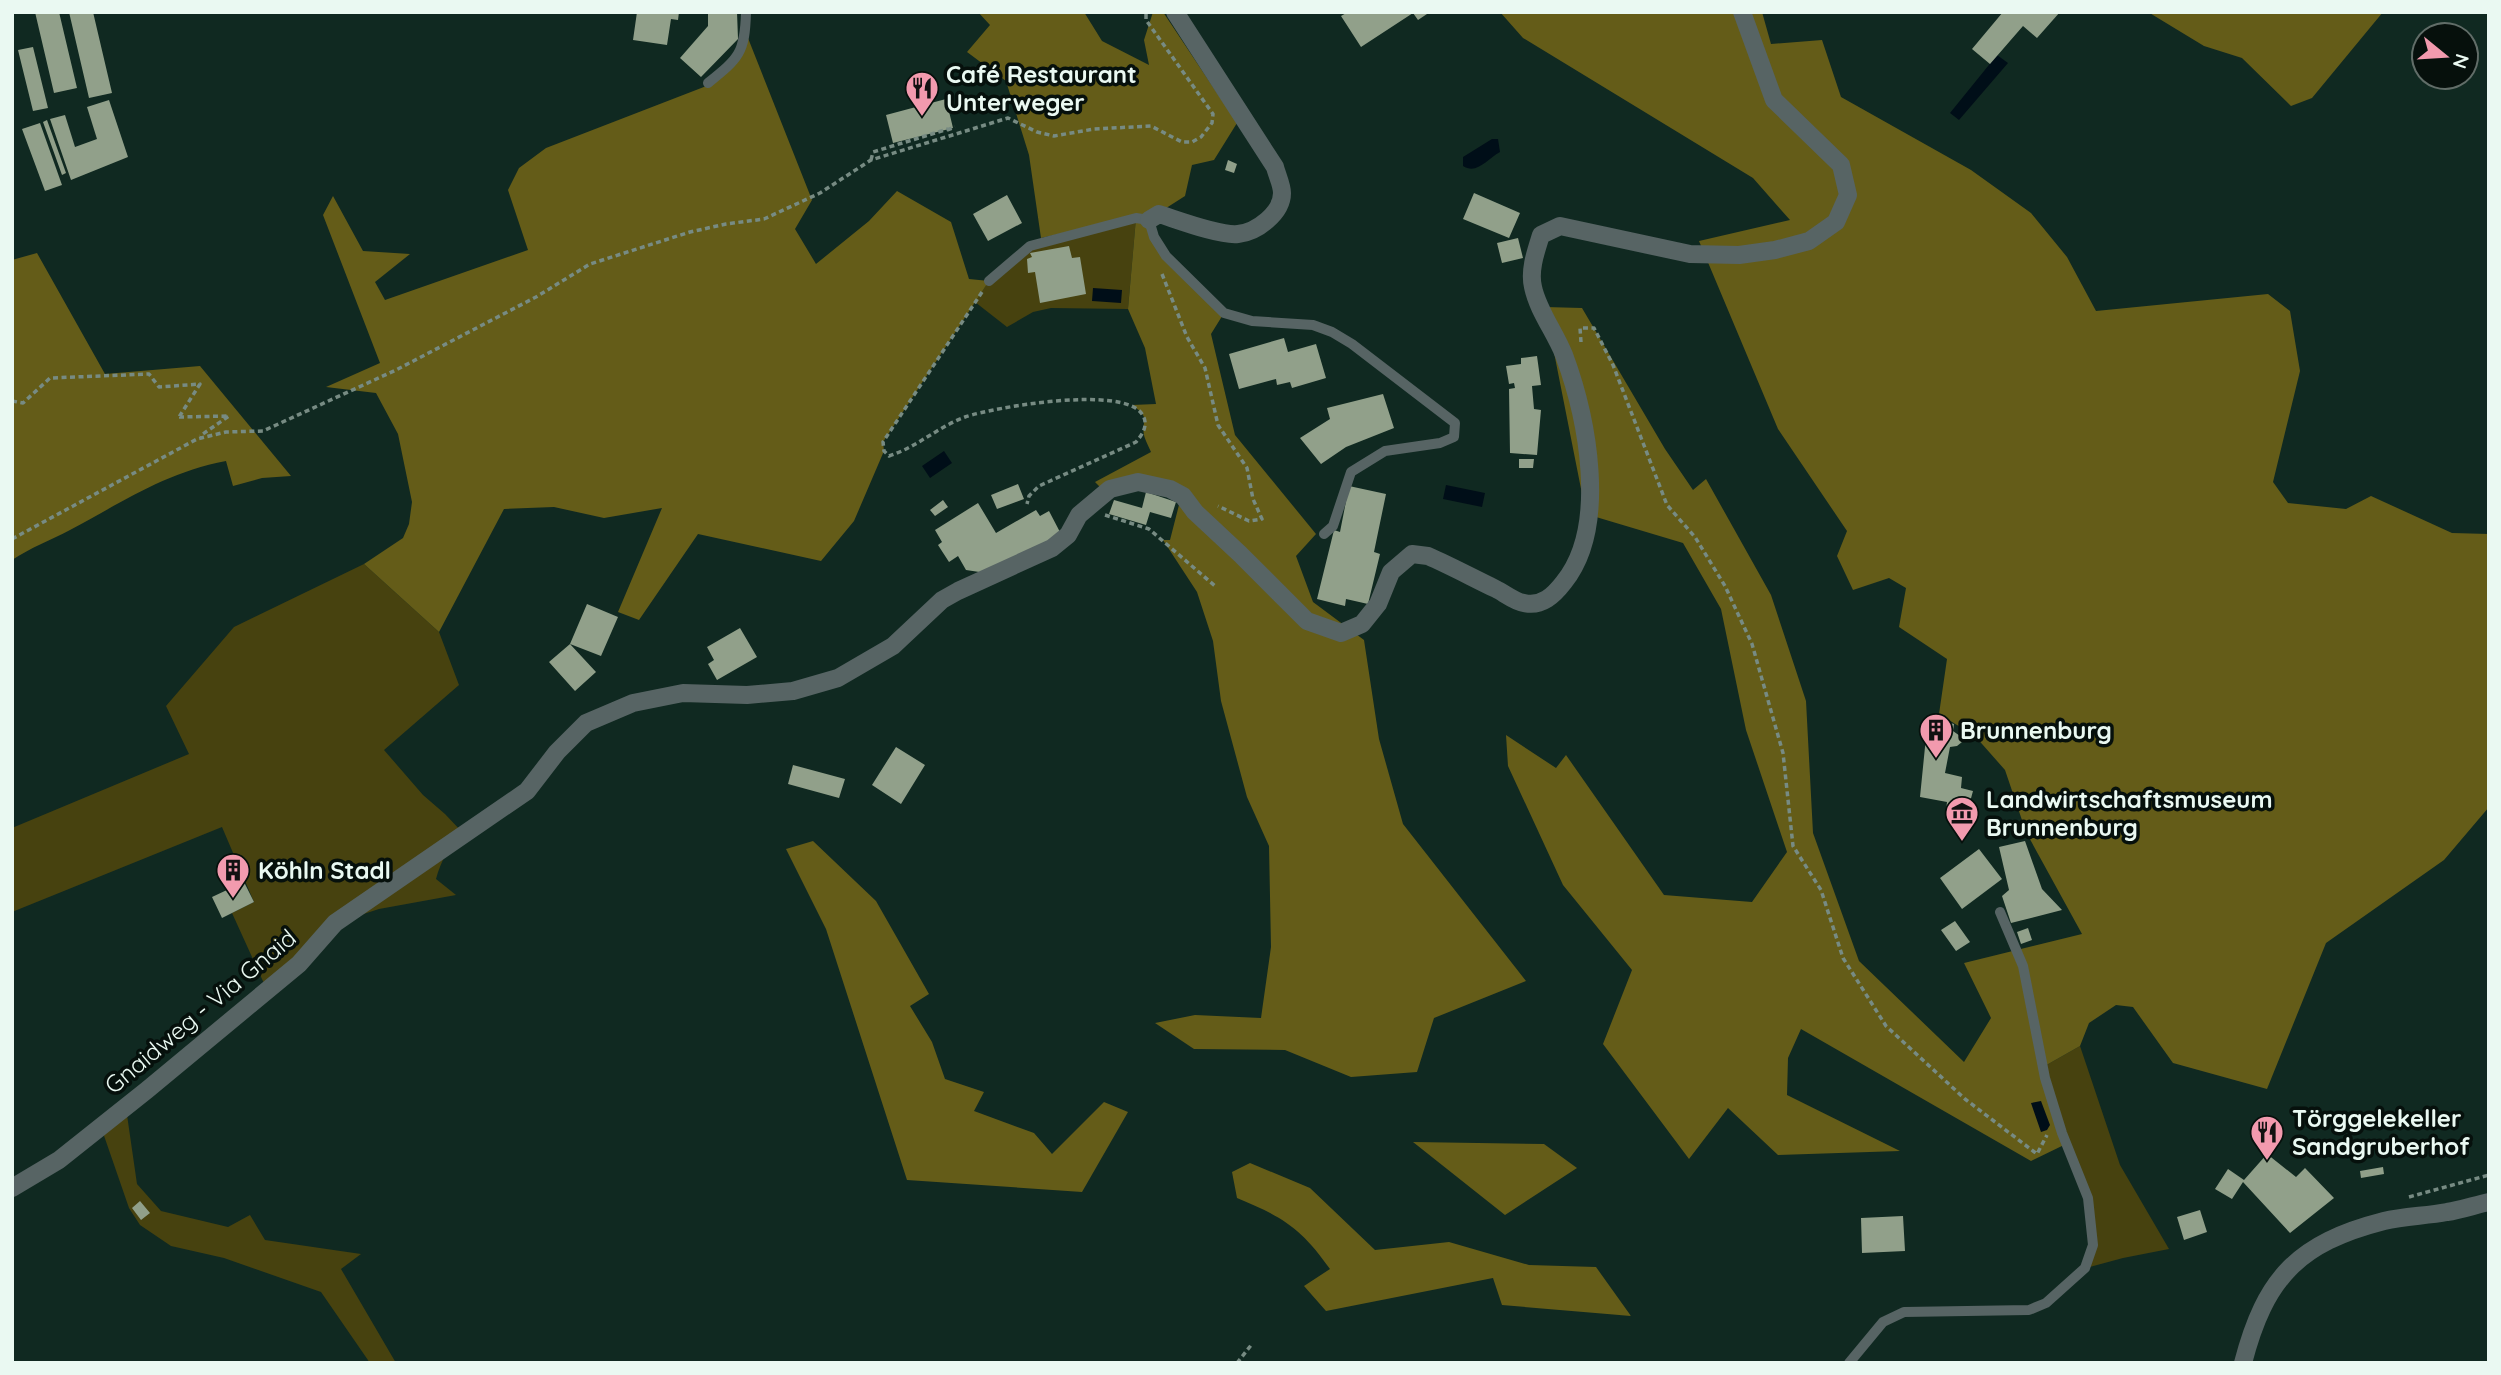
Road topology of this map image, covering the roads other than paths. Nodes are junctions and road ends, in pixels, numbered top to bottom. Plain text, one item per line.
1 (746, 12) edge
2 (1175, 12) edge
3 (1742, 12) edge
4 (708, 83) dead end
5 (1143, 219) junction
6 (989, 282) road end
7 (1324, 534) dead end
8 (2000, 912) dead end
9 (12, 1188) edge
10 (2489, 1202) edge
11 (1849, 1363) edge
12 (2243, 1363) edge

1 - 4 lane
2 - 5 street
3 - 9 street, Gnaidweg - Via Gnaid
5 - 6 lane
5 - 7 lane
8 - 11 lane
10 - 12 street

